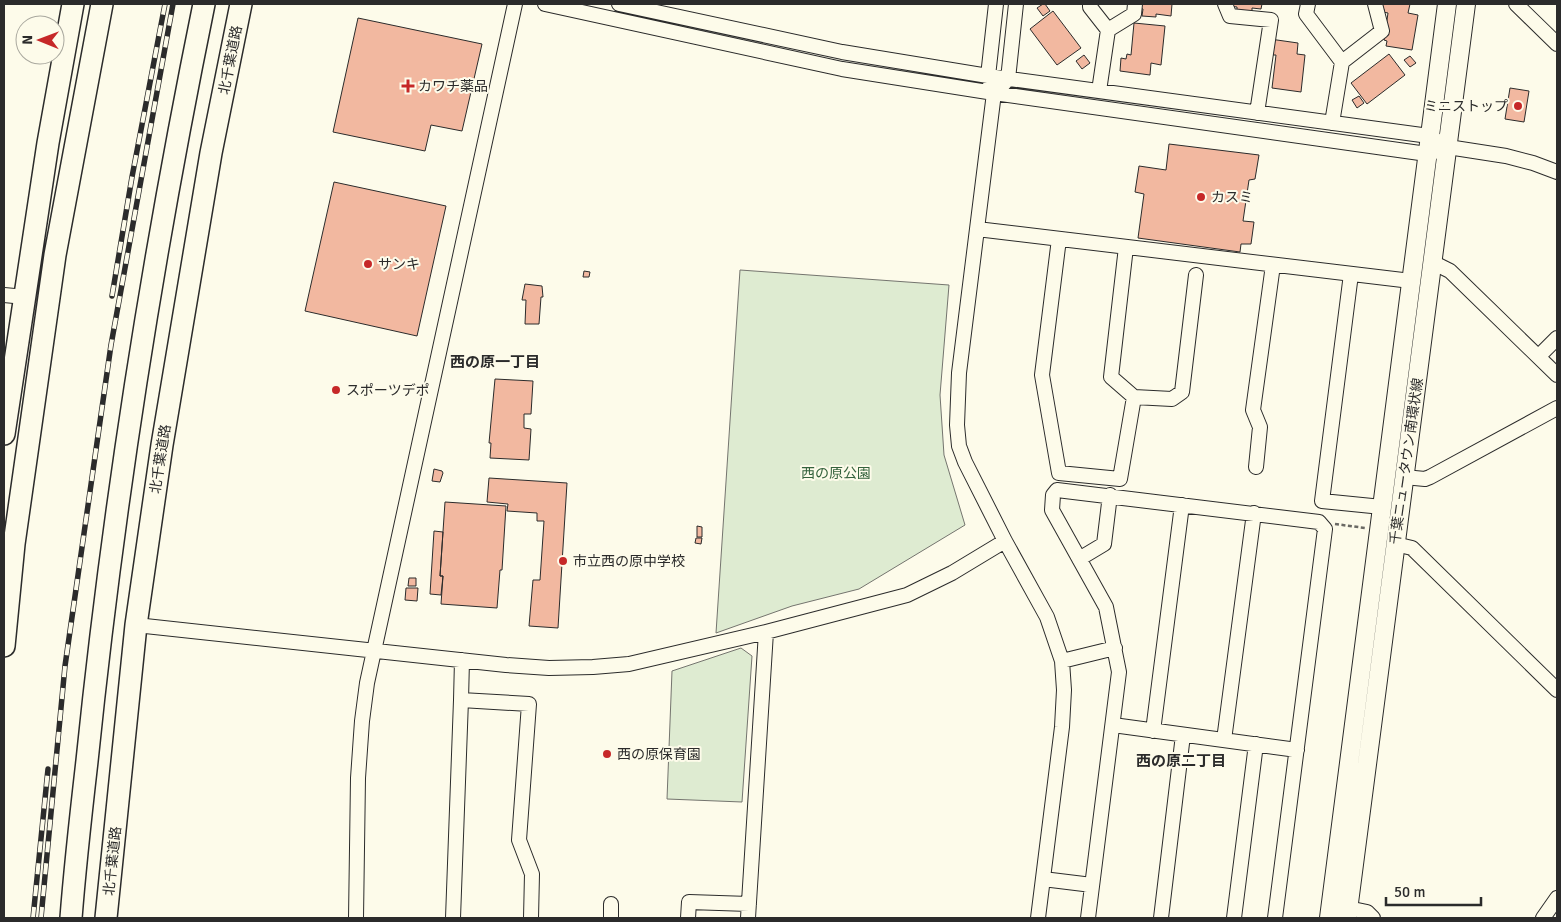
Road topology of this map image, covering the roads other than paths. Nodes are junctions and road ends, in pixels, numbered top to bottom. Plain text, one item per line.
1 (73, 4) edge
2 (102, 4) edge
3 (204, 4) edge
4 (241, 4) edge
5 (515, 4) edge
6 (546, 4) edge
7 (619, 4) edge
8 (996, 4) edge
9 (1016, 4) edge
10 (1090, 4) edge
11 (1135, 4) edge
12 (1225, 4) edge
13 (1308, 4) edge
14 (1374, 4) edge
15 (1447, 4) edge
16 (1466, 4) edge
17 (1516, 4) edge
18 (1108, 30) junction
19 (1557, 44) edge
20 (1342, 62) junction
21 (988, 76) junction
22 (1008, 79) junction
23 (1099, 91) junction
24 (994, 93) junction
25 (1257, 113) junction
26 (1332, 123) junction
27 (1429, 136) junction
28 (1448, 148) junction
29 (1427, 154) junction
30 (1557, 172) edge
31 (977, 229) junction
32 (1059, 239) junction
33 (1126, 247) junction
34 (1432, 262) junction
35 (1273, 265) junction
36 (1352, 274) junction
37 (1196, 275) dead end
38 (1411, 281) junction
39 (14, 296) edge
40 (1557, 338) edge
41 (1539, 356) junction
42 (1557, 375) edge
43 (1134, 397) junction
44 (1557, 408) edge
45 (4, 434) edge
46 (1256, 467) dead end
47 (1404, 478) junction
48 (1110, 495) junction
49 (1182, 505) junction
50 (1382, 507) junction
51 (1254, 514) junction
52 (1005, 541) junction
53 (1395, 544) junction
54 (1079, 559) junction
55 (136, 626) junction
56 (766, 632) junction
57 (4, 646) edge
58 (1115, 648) junction
59 (373, 650) junction
60 (462, 660) junction
61 (1062, 661) junction
62 (1557, 690) edge
63 (461, 700) junction
64 (1113, 725) junction
65 (1153, 731) junction
66 (1183, 735) junction
67 (1224, 740) junction
68 (1256, 744) junction
69 (1297, 750) junction
70 (1043, 879) junction
71 (1092, 885) junction
72 (1557, 898) edge
73 (611, 904) dead end
74 (749, 904) junction
75 (1347, 913) edge
76 (70, 918) edge
77 (106, 918) edge
78 (356, 918) edge
79 (453, 918) edge
80 (531, 918) edge
81 (611, 918) edge
82 (688, 918) edge
83 (748, 918) edge
84 (1038, 918) edge
85 (1088, 918) edge
86 (1161, 918) edge
87 (1234, 918) edge
88 (1275, 918) edge
89 (1329, 918) edge
90 (1373, 918) edge
91 (1543, 918) edge

1 - 39 highway
2 - 57 highway
3 - 76 highway
4 - 55 highway, 北千葉道路
5 - 59 street
6 - 24 street
7 - 21 street
8 - 21 street
9 - 22 street
10 - 18 street
11 - 18 street
12 - 25 street
13 - 20 street
14 - 20 street
15 - 27 main road, 千葉ニュータウン南環状線
16 - 28 main road, 千葉ニュータウン南環状線
17 - 19 street
18 - 23 street
20 - 26 street
21 - 22 street
21 - 24 street
22 - 23 street
22 - 24 street
23 - 25 street
24 - 29 street
24 - 31 street
25 - 26 street
26 - 27 street
27 - 28 street
27 - 29 main road, 千葉ニュータウン南環状線
28 - 29 street
28 - 30 street
28 - 34 main road, 千葉ニュータウン南環状線
29 - 38 main road, 千葉ニュータウン南環状線
31 - 32 street
31 - 52 street
32 - 33 street
32 - 43 street
33 - 35 street
33 - 43 street
34 - 41 street
34 - 47 main road, 千葉ニュータウン南環状線
35 - 36 street
35 - 46 street
36 - 38 street
36 - 50 street
37 - 43 street
38 - 50 main road, 千葉ニュータウン南環状線
39 - 45 highway
40 - 41 street
41 - 42 street
44 - 47 street
47 - 53 main road, 千葉ニュータウン南環状線
48 - 49 street
48 - 54 street
48 - 54 street
49 - 51 street
49 - 65 street
50 - 89 main road, 千葉ニュータウン南環状線
51 - 67 street
51 - 69 street
52 - 56 street
52 - 61 street
53 - 62 street
53 - 75 main road, 千葉ニュータウン南環状線
54 - 58 street
55 - 59 street
55 - 77 highway, 北千葉道路
56 - 60 street
56 - 74 street
58 - 61 street
58 - 64 street
59 - 60 street
59 - 78 street
60 - 63 street
61 - 70 street
63 - 79 street
63 - 80 street
64 - 65 street
64 - 71 street
65 - 66 street
66 - 67 street
66 - 86 street
67 - 68 street
68 - 69 street
68 - 87 street
69 - 88 street
70 - 71 street
70 - 84 street
71 - 85 street
72 - 91 street
73 - 81 street
74 - 82 street
74 - 83 street
75 - 90 street

